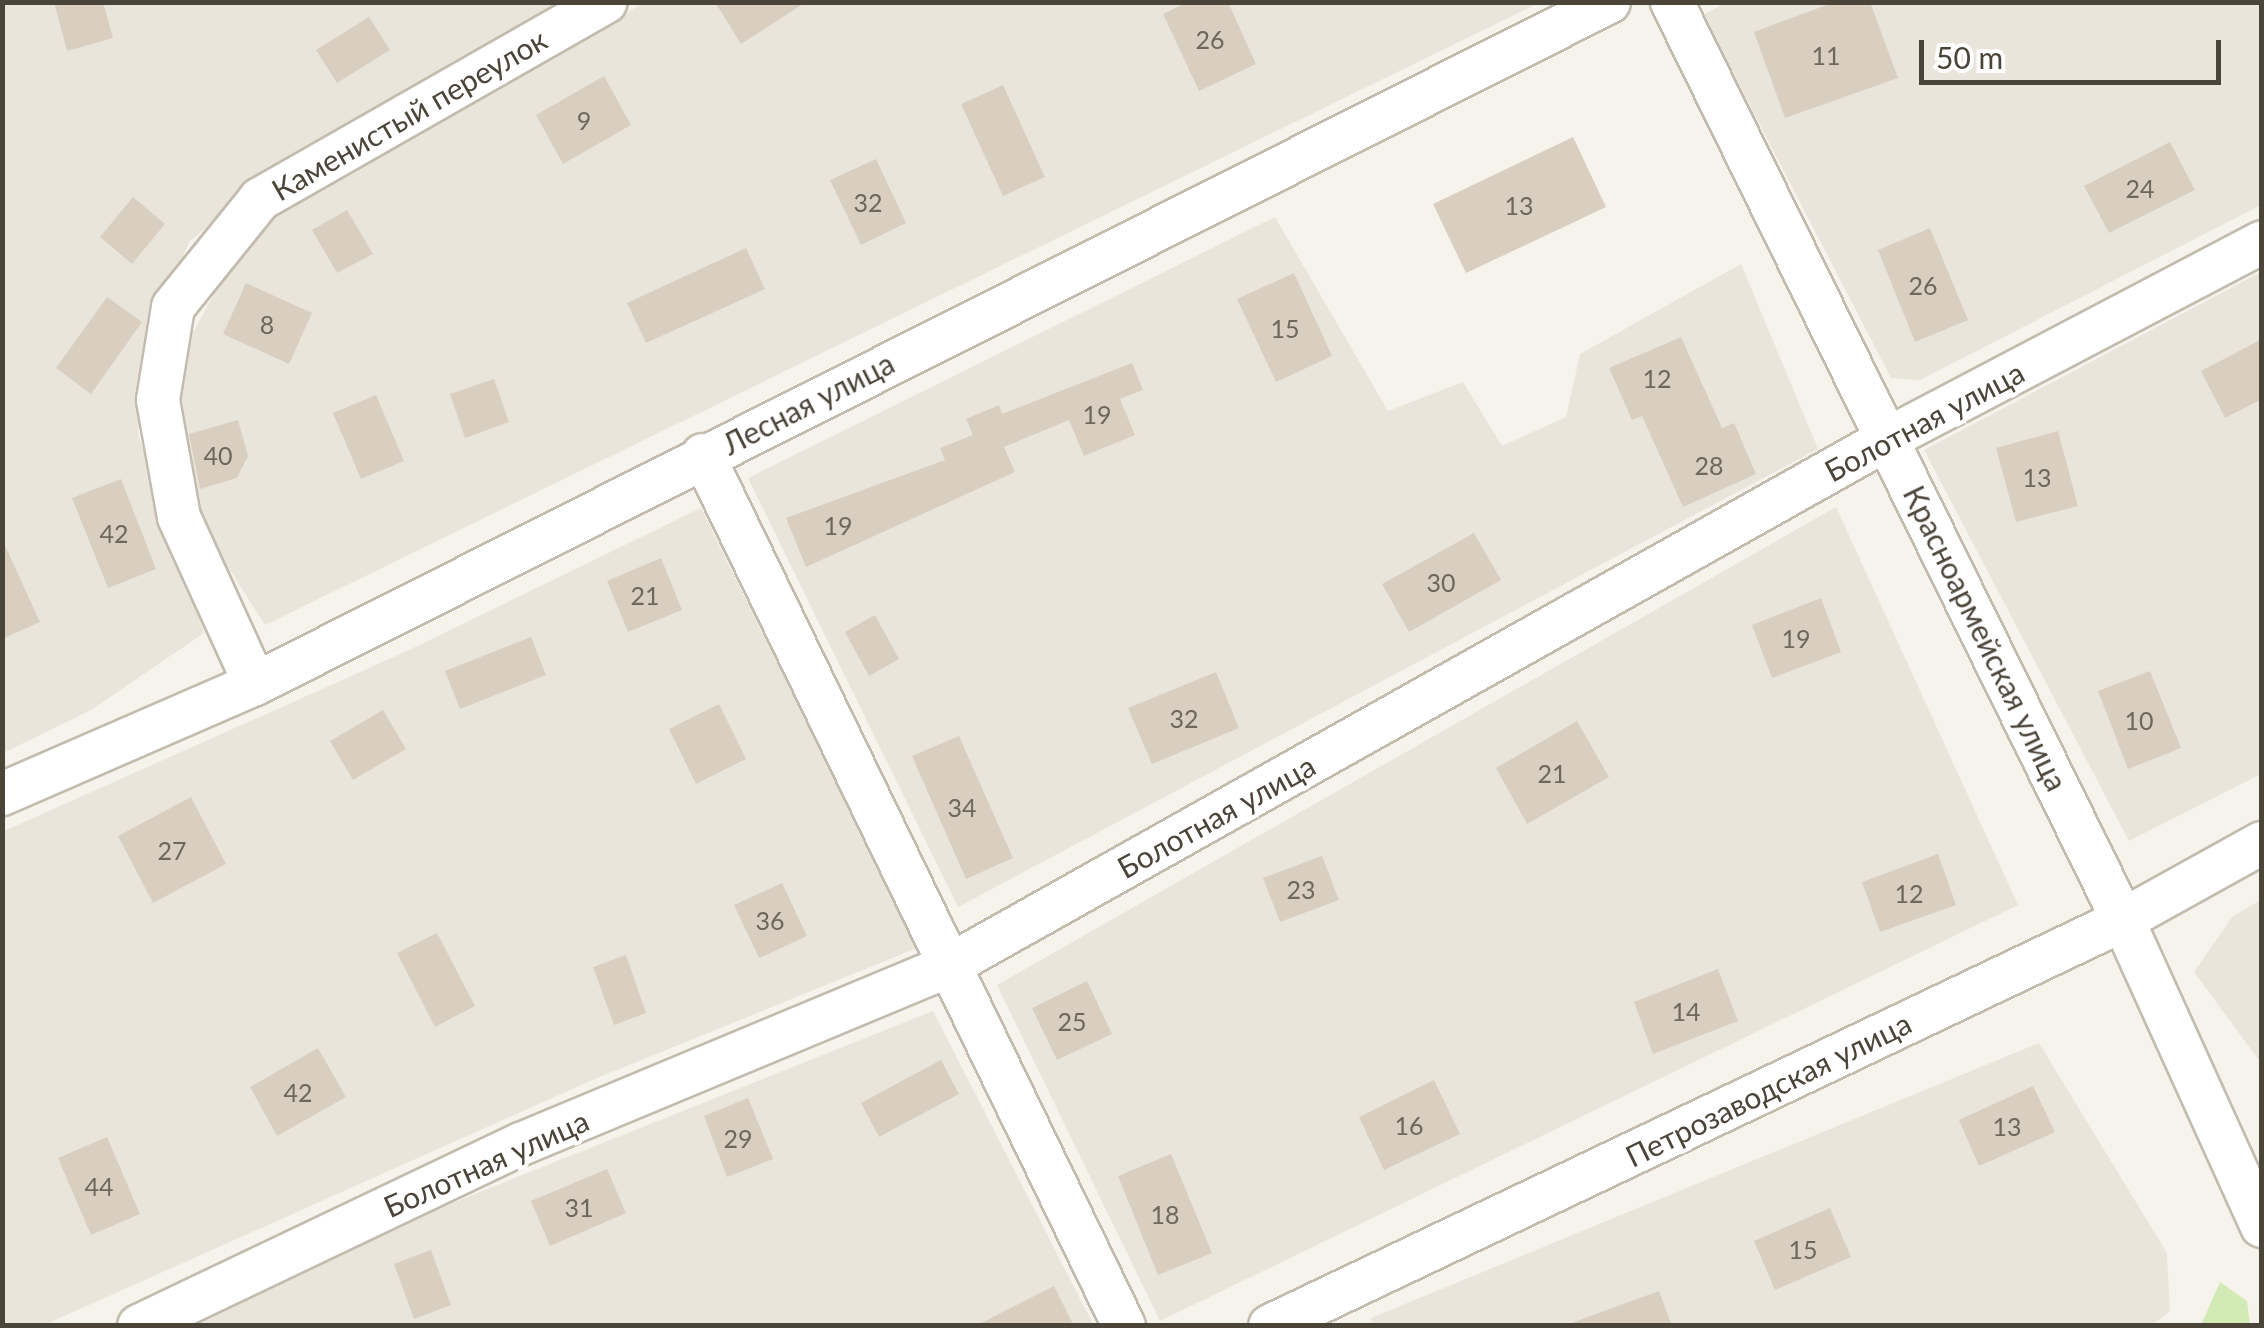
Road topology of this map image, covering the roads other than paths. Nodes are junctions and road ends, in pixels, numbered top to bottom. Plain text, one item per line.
1 (606, 2) edge
2 (1609, 2) edge
3 (1672, 2) edge
4 (2262, 242) edge
5 (1890, 438) junction
6 (702, 455) junction
7 (255, 684) junction
8 (2, 794) edge
9 (2262, 844) edge
10 (2123, 920) junction
11 (950, 965) junction
12 (2262, 1226) edge
13 (1353, 1308) edge
14 (139, 1326) edge
15 (1124, 1326) edge
16 (1270, 1326) edge

1 - 7 street, Каменистый переулок
2 - 6 street, Лесная улица
3 - 5 street, Красноармейская улица
4 - 5 street, Болотная улица
5 - 10 street, Красноармейская улица
5 - 11 street, Болотная улица
6 - 7 street, Лесная улица
6 - 11 street
7 - 8 street, Лесная улица
9 - 10 street, Петрозаводская улица
10 - 12 street, Красноармейская улица
10 - 13 street, Петрозаводская улица
11 - 14 street, Болотная улица
11 - 15 street
13 - 16 street, Петрозаводская улица

